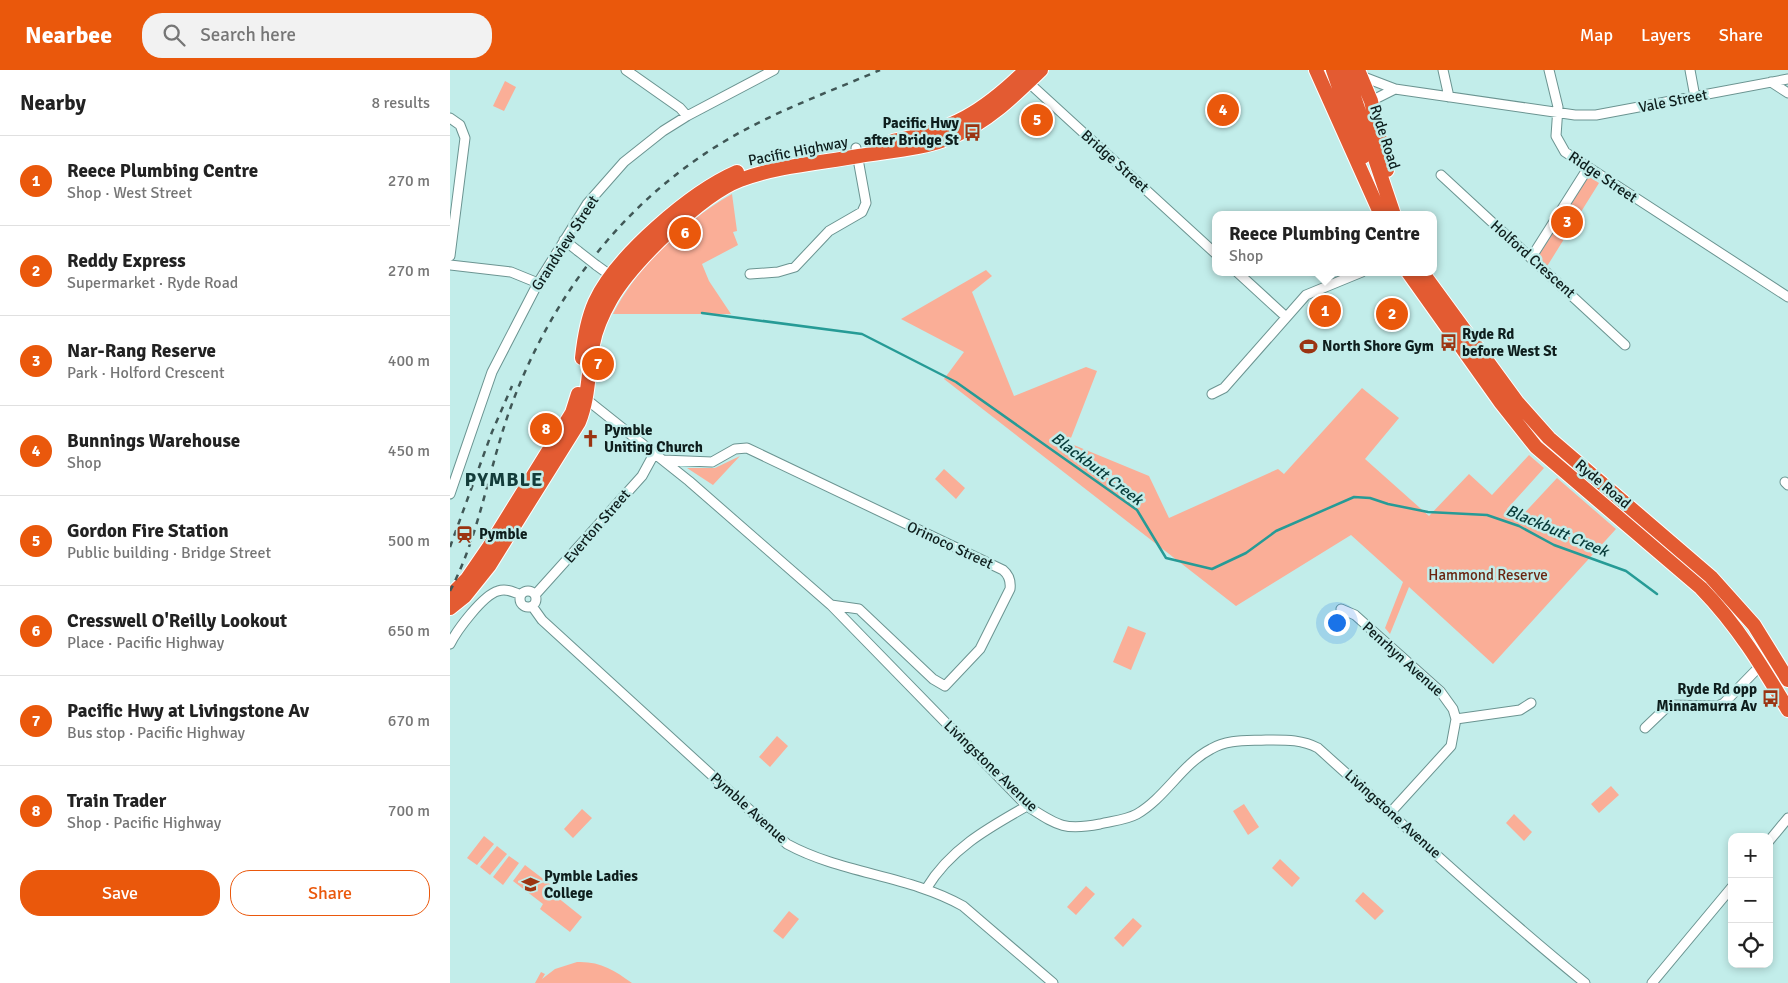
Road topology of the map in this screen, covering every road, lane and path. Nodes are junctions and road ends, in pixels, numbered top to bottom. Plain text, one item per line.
1 (626, 70) edge
2 (774, 70) edge
3 (1041, 70) edge
4 (1316, 70) edge
5 (1333, 70) edge
6 (1345, 70) edge
7 (1443, 70) edge
8 (1549, 70) edge
9 (1690, 70) edge
10 (1360, 73) edge
11 (1027, 76) edge
12 (1788, 79) edge
13 (1771, 82) junction
14 (1395, 89) junction
15 (1788, 93) edge
16 (1450, 97) junction
17 (1695, 97) junction
18 (1371, 101) junction
19 (1557, 113) junction
20 (687, 116) junction
21 (450, 118) edge
22 (857, 152) junction
23 (1588, 168) junction
24 (1441, 175) dead end
25 (1380, 211) edge
26 (1381, 211) edge
27 (1395, 211) edge
28 (1395, 211) edge
29 (564, 240) junction
30 (1212, 250) edge
31 (450, 256) edge
32 (1532, 258) junction
33 (450, 265) edge
34 (750, 274) dead end
35 (1241, 276) edge
36 (1352, 276) edge
37 (1411, 276) edge
38 (1425, 276) edge
39 (616, 280) junction
40 (538, 283) junction
41 (1788, 297) edge
42 (1285, 316) junction
43 (1625, 345) dead end
44 (1212, 394) dead end
45 (582, 398) junction
46 (654, 454) junction
47 (663, 460) junction
48 (450, 494) edge
49 (522, 595) junction
50 (535, 595) junction
51 (450, 596) edge
52 (831, 605) junction
53 (532, 606) junction
54 (450, 608) edge
55 (1341, 609) dead end
56 (450, 644) edge
57 (1761, 665) junction
58 (1788, 680) edge
59 (1531, 703) dead end
60 (1786, 703) edge
61 (1456, 719) junction
62 (1644, 728) dead end
63 (1027, 806) junction
64 (1390, 813) junction
65 (1788, 818) edge
66 (1773, 836) edge
67 (926, 889) junction
68 (1728, 892) edge
69 (1053, 983) edge
70 (1585, 983) edge
71 (1652, 983) edge

1 - 20 street
2 - 20 street, Grandview Street
3 - 11 highway, Pacific Highway
4 - 25 highway
5 - 26 highway, Ryde Road
6 - 27 highway, Ryde Road
7 - 16 street
8 - 19 street, Ridge Street
9 - 17 street
10 - 14 street
10 - 18 highway
11 - 22 highway, Pacific Highway
11 - 22 highway, Pacific Highway
11 - 30 street, Bridge Street
12 - 13 street, Vale Street
13 - 15 street
13 - 17 street, Vale Street
14 - 16 street
14 - 18 street
16 - 19 street
17 - 19 street, Vale Street
18 - 28 highway
19 - 23 street, Ridge Street
20 - 29 street, Grandview Street
21 - 31 street
22 - 34 street
22 - 39 highway, Pacific Highway
23 - 32 street
23 - 41 street, Ridge Street
24 - 32 street, Holford Crescent
29 - 39 street, bridge
29 - 40 street, Grandview Street
32 - 43 street, Holford Crescent
33 - 40 street
35 - 42 street
36 - 42 street
37 - 57 highway, Ryde Road
38 - 58 highway, Ryde Road
39 - 45 highway, Pacific Highway
40 - 48 street, Grandview Street
42 - 44 street
45 - 46 street, Livingstone Avenue
45 - 51 highway, Pacific Highway
45 - 54 highway, Pacific Highway
46 - 47 street, Livingstone Avenue
46 - 50 street, Everton Street
47 - 52 street, Livingstone Avenue
47 - 52 street, Orinoco Street
49 - 50 street
49 - 53 street, Pymble Avenue
49 - 56 street
50 - 53 street
52 - 63 street, Livingstone Avenue
53 - 67 street, Pymble Avenue
55 - 61 street, Penrhyn Avenue
57 - 60 highway, Ryde Road
57 - 62 street
59 - 61 street
61 - 64 street
63 - 64 street, Livingstone Avenue
63 - 67 street
64 - 70 street, Livingstone Avenue
65 - 66 street
67 - 69 street, Pymble Avenue
68 - 71 street

